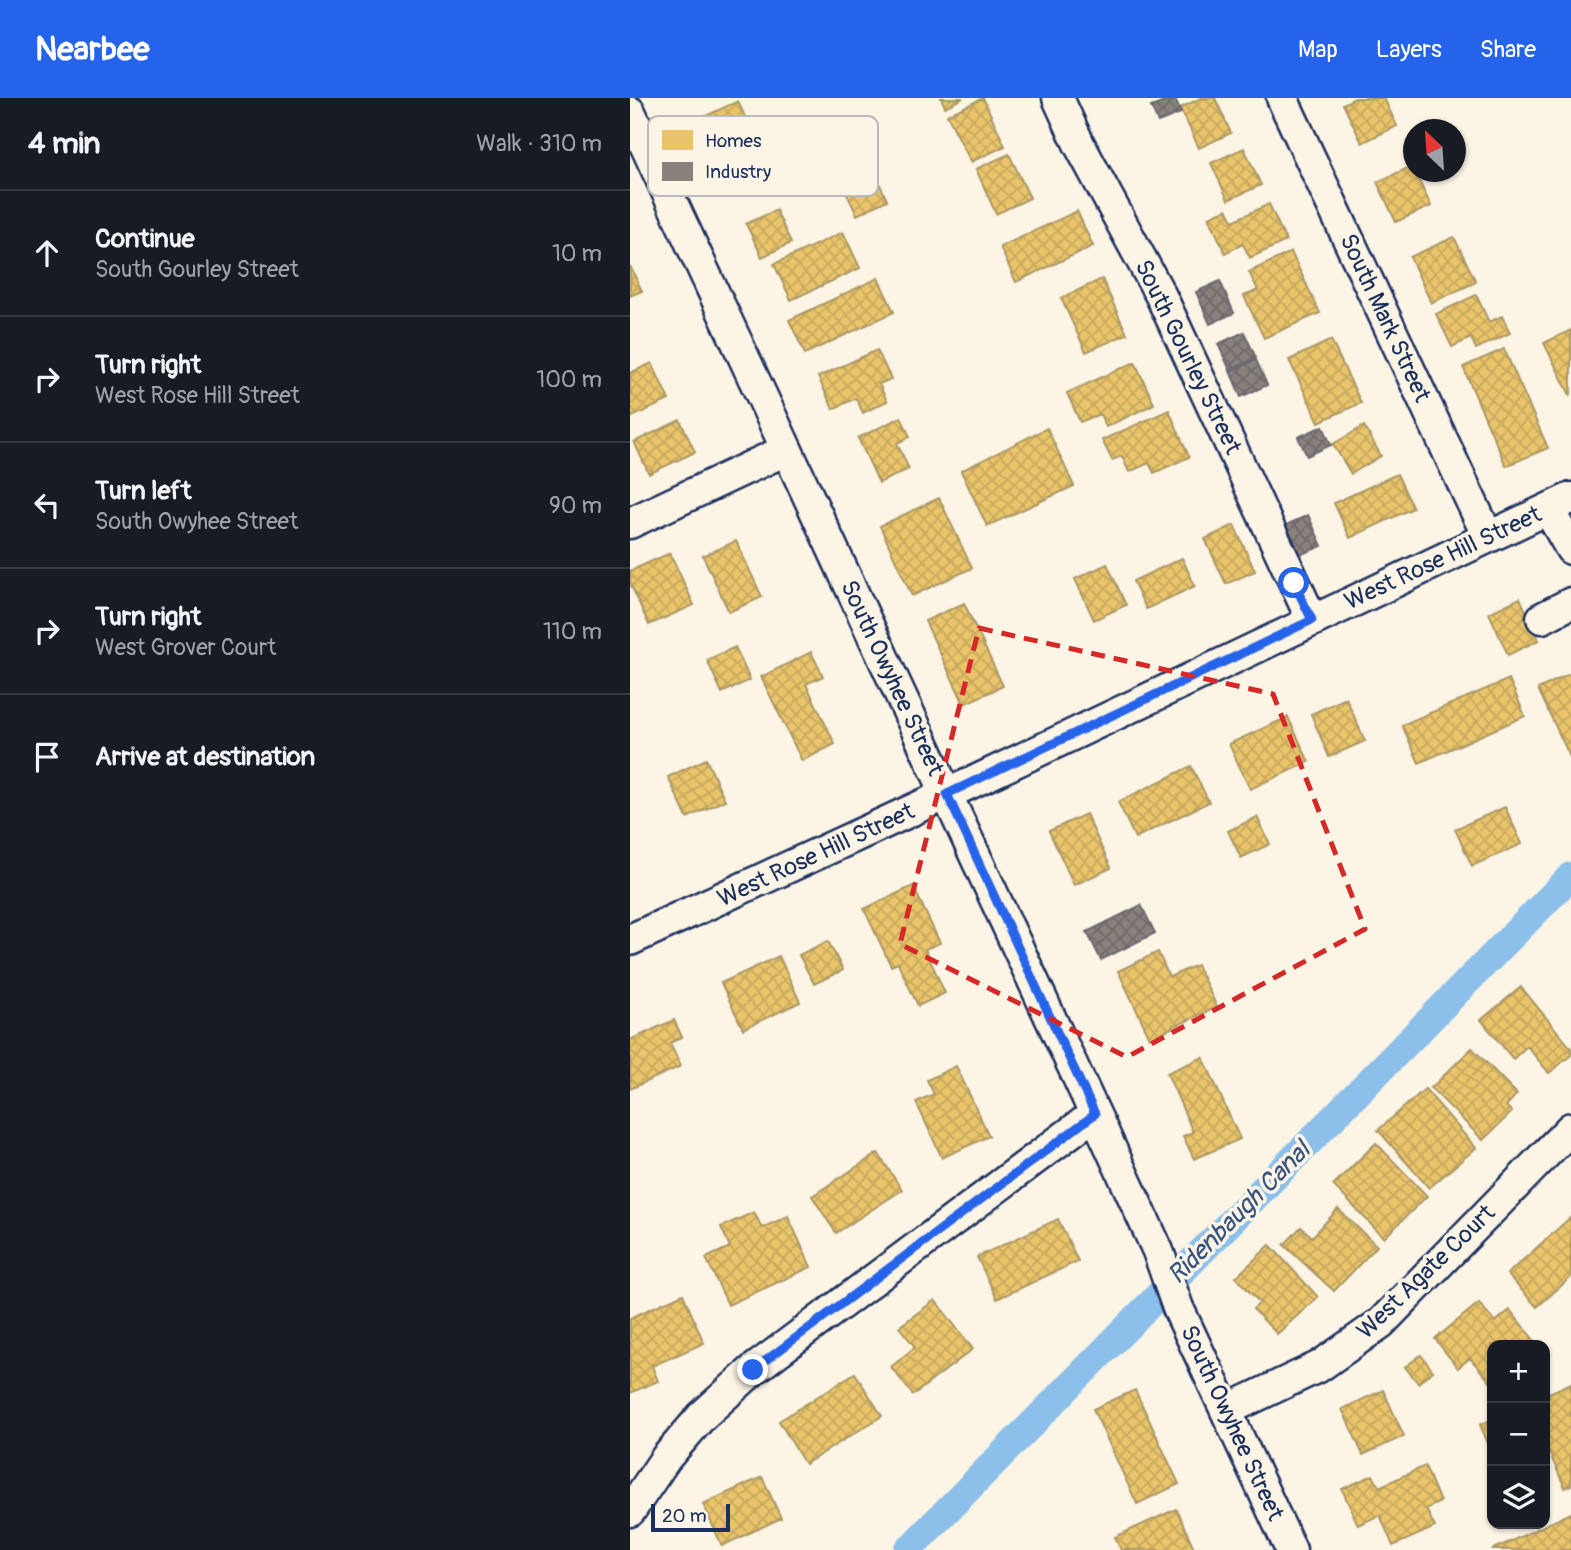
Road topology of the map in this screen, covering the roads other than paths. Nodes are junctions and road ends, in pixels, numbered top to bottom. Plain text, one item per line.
1 (1058, 98) edge
2 (1282, 98) edge
3 (630, 112) edge
4 (648, 151) edge
5 (669, 196) edge
6 (786, 450) junction
7 (1559, 504) edge
8 (630, 523) edge
9 (1488, 537) junction
10 (1571, 549) edge
11 (1571, 603) edge
12 (1542, 618) dead end
13 (1312, 620) junction
14 (947, 794) junction
15 (630, 940) edge
16 (1095, 1114) junction
17 (1571, 1128) edge
18 (1227, 1410) junction
19 (630, 1511) edge
20 (1291, 1550) edge

1 - 13 street, South Gourley Street
2 - 9 street, South Mark Street
3 - 4 street, South Owyhee Street
5 - 6 street, South Owyhee Street
6 - 8 street
6 - 14 street, South Owyhee Street
7 - 9 street, West Rose Hill Street
7 - 10 street
9 - 13 street, West Rose Hill Street
11 - 12 street
13 - 14 street, West Rose Hill Street
14 - 15 street, West Rose Hill Street
14 - 16 street, South Owyhee Street
16 - 18 street, South Owyhee Street
16 - 19 street
17 - 18 street, West Agate Court
18 - 20 street, South Owyhee Street

